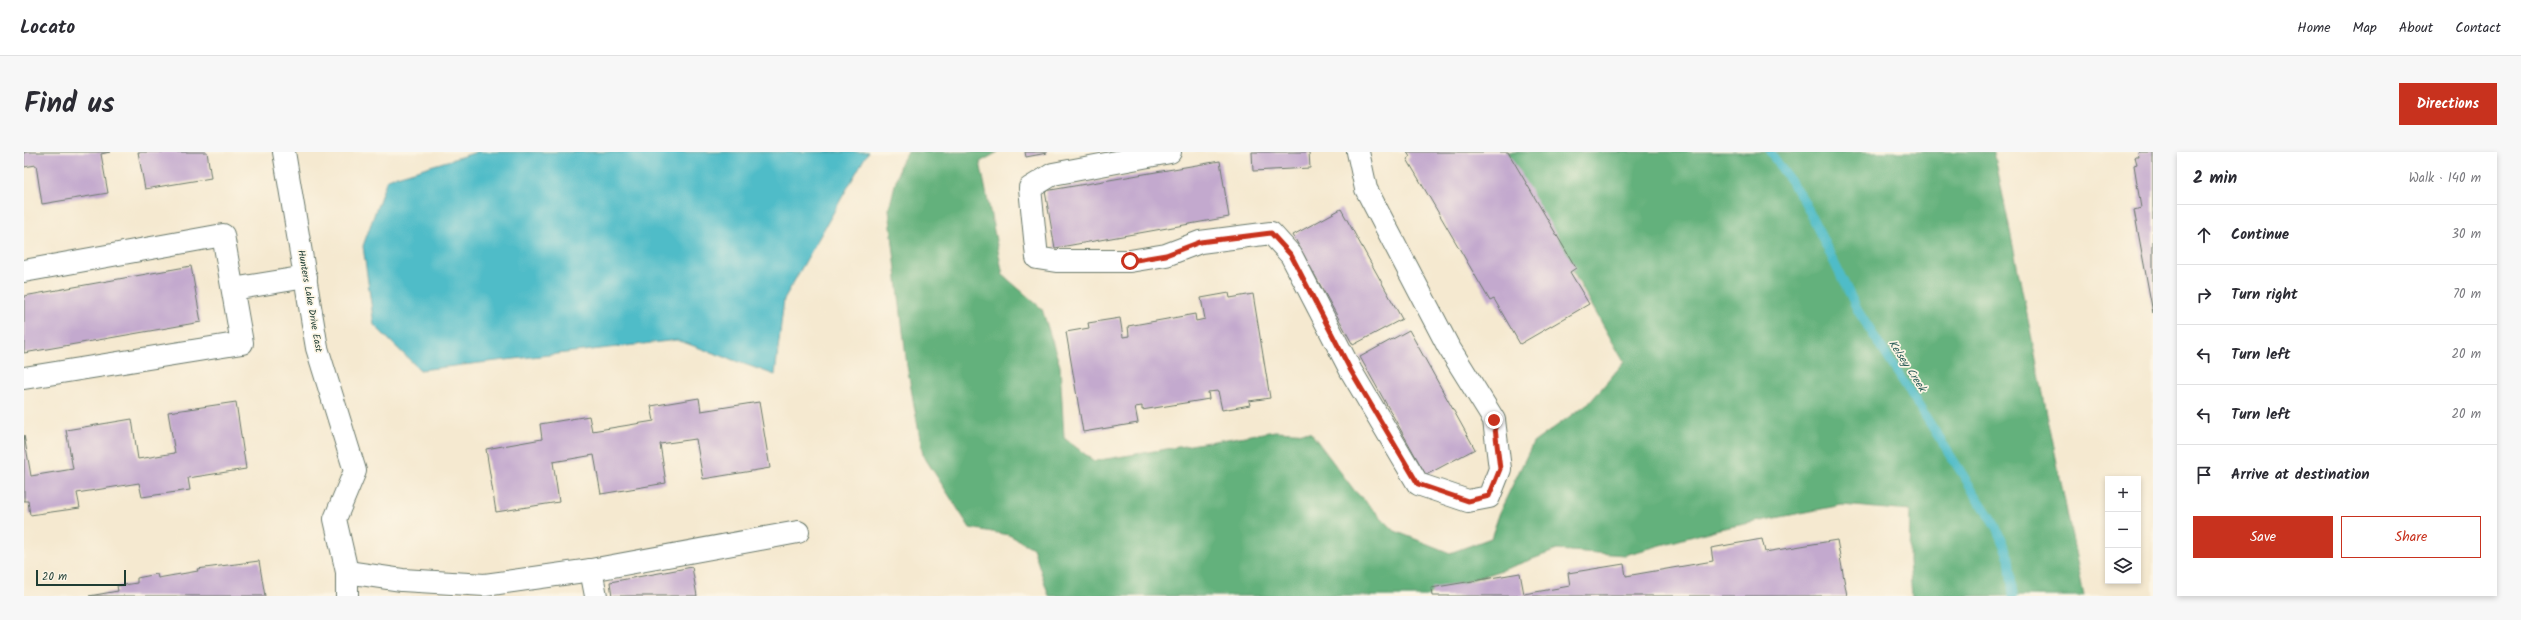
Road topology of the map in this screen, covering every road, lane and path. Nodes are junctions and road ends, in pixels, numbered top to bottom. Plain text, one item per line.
1 (284, 152) edge
2 (1170, 152) edge
3 (1358, 152) edge
4 (24, 271) edge
5 (306, 277) junction
6 (233, 289) junction
7 (24, 378) edge
8 (798, 532) dead end
9 (591, 570) junction
10 (348, 572) junction
11 (347, 596) edge
12 (596, 596) edge

1 - 5 street, Hunters Lake Drive East
2 - 3 street
4 - 6 street
5 - 6 street
5 - 10 street, Hunters Lake Drive East
6 - 7 street
8 - 9 street
9 - 10 street
9 - 12 street
10 - 11 street

